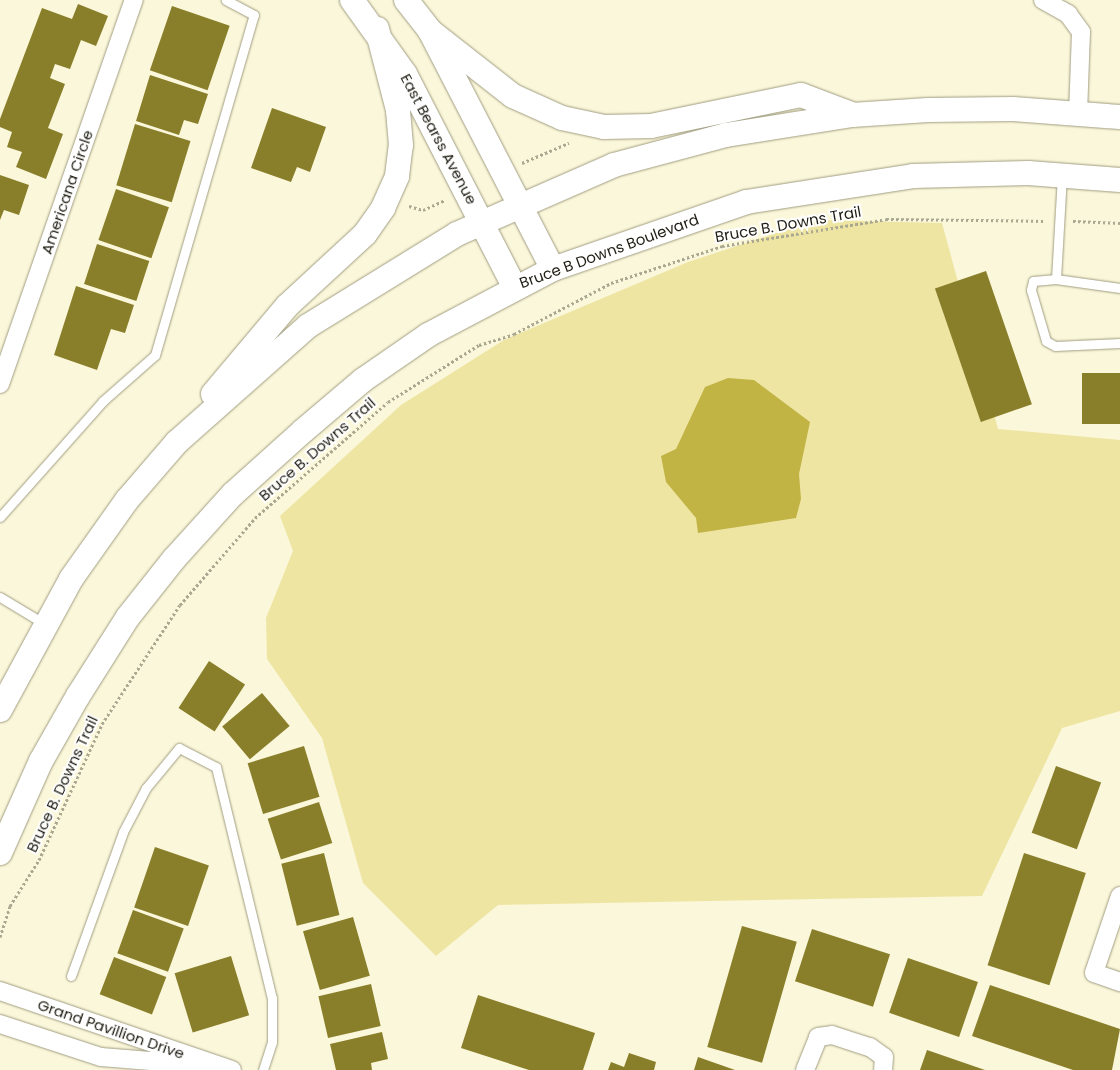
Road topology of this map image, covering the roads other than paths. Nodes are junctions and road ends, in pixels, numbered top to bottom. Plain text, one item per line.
1 (134, 0) edge
2 (226, 0) edge
3 (352, 0) edge
4 (406, 0) edge
5 (1043, 0) edge
6 (377, 29) junction
7 (430, 31) junction
8 (1078, 113) junction
9 (852, 115) junction
10 (1120, 118) edge
11 (1062, 175) junction
12 (1120, 180) edge
13 (520, 203) junction
14 (483, 220) junction
15 (553, 269) junction
16 (1056, 278) junction
17 (514, 286) junction
18 (1120, 288) edge
19 (1120, 344) edge
20 (0, 384) edge
21 (177, 442) junction
22 (0, 517) edge
23 (0, 597) edge
24 (45, 624) junction
25 (0, 710) edge
26 (0, 853) edge
27 (1120, 896) edge
28 (70, 976) dead end
29 (1120, 982) edge
30 (0, 991) edge
31 (0, 1024) edge
32 (226, 1068) edge
33 (263, 1070) edge
34 (805, 1070) edge
35 (883, 1070) edge

1 - 20 street, Americana Circle
2 - 22 lane
3 - 6 main road, East Bearss Avenue
4 - 7 main road
5 - 8 street
6 - 14 main road, East Bearss Avenue
6 - 21 main road
7 - 9 main road
7 - 13 main road
8 - 9 main road
8 - 10 main road
9 - 13 main road
11 - 12 main road, Bruce B Downs Boulevard
11 - 15 main road, Bruce B Downs Boulevard
11 - 16 lane
13 - 14 main road
13 - 15 main road
14 - 17 main road, East Bearss Avenue
14 - 21 main road
15 - 17 main road, Bruce B Downs Boulevard
16 - 18 lane
16 - 19 lane
17 - 26 main road, Bruce B Downs Boulevard
21 - 24 main road
23 - 24 lane
24 - 25 main road
27 - 29 street
28 - 33 lane
30 - 32 street, Grand Pavillion Drive
31 - 32 street, Grand Pavillion Drive
34 - 35 street

